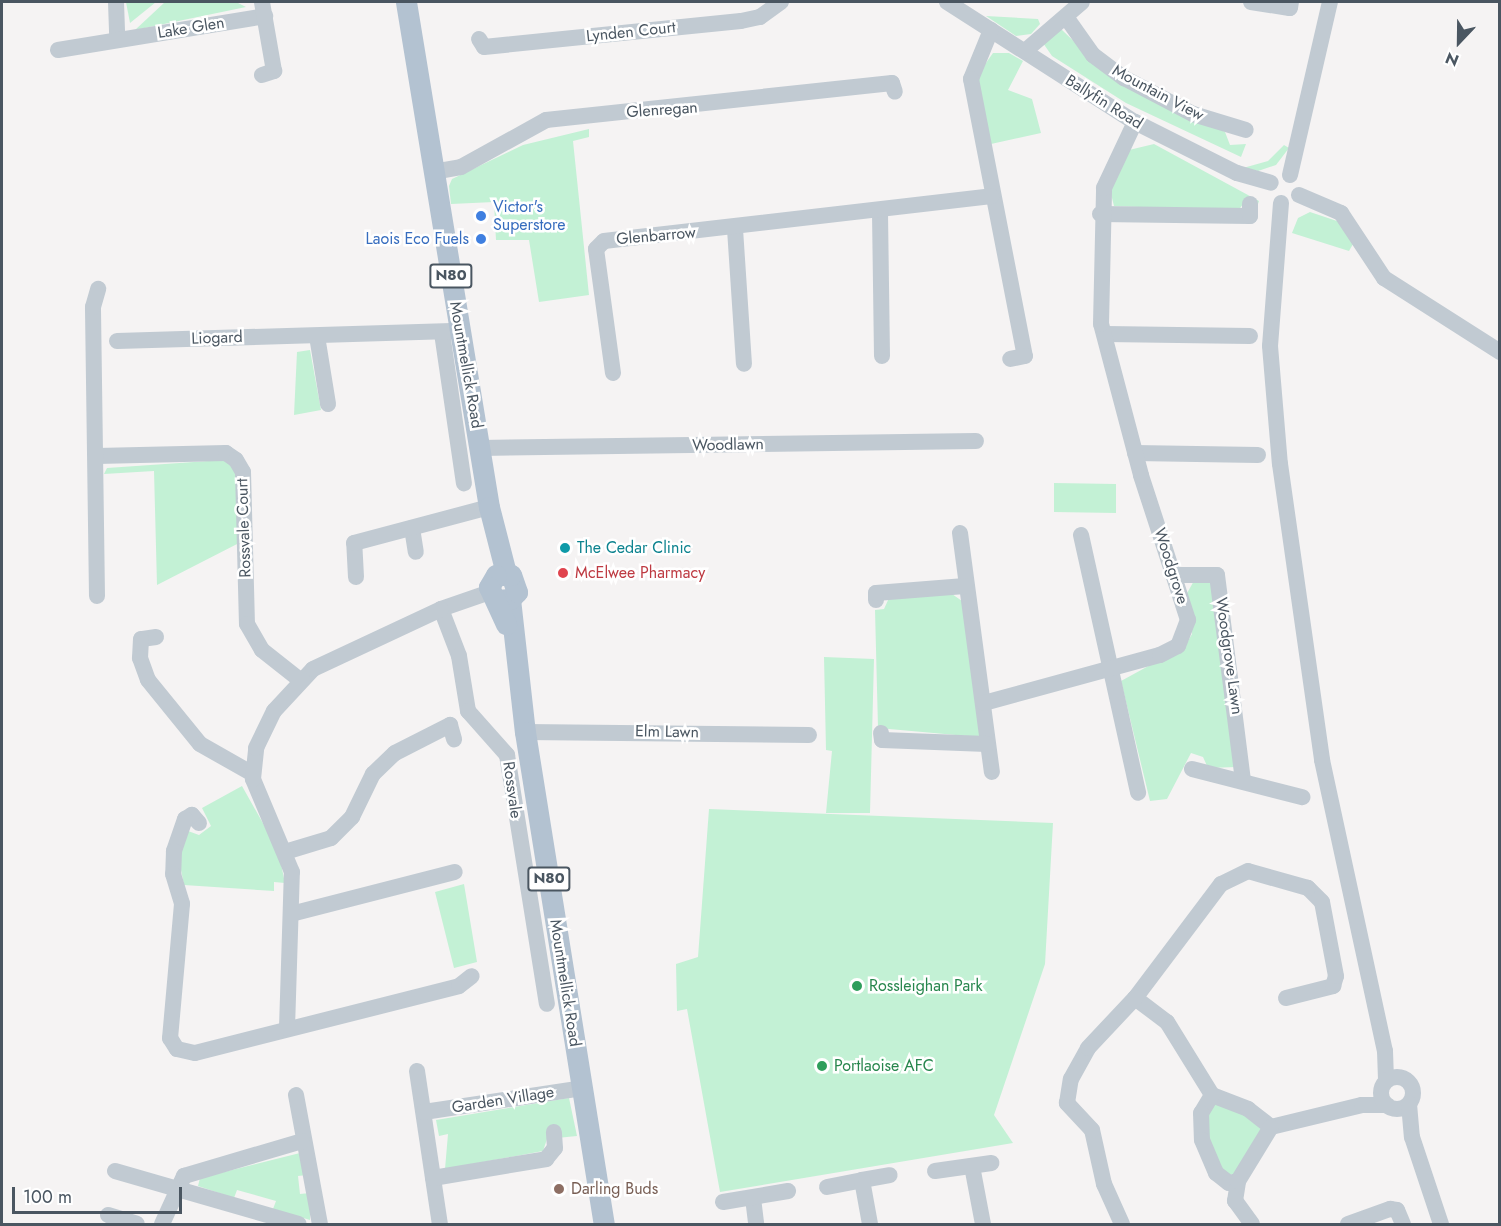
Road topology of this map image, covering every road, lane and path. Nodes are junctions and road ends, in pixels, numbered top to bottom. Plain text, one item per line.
1 (116, 2) edge
2 (406, 2) edge
3 (781, 2) edge
4 (947, 2) edge
5 (1082, 2) edge
6 (1251, 2) edge
7 (1291, 2) edge
8 (1330, 2) edge
9 (264, 9) edge
10 (1066, 17) junction
11 (991, 30) junction
12 (479, 39) dead end
13 (117, 40) junction
14 (58, 50) dead end
15 (1025, 51) junction
16 (262, 75) dead end
17 (895, 92) dead end
18 (1135, 122) junction
19 (1238, 134) dead end
20 (433, 172) junction
21 (1290, 175) junction
22 (1271, 183) junction
23 (1299, 195) junction
24 (991, 196) junction
25 (1281, 203) junction
26 (1250, 204) dead end
27 (880, 213) junction
28 (1100, 214) junction
29 (735, 229) junction
30 (98, 289) dead end
31 (451, 332) junction
32 (1106, 334) junction
33 (317, 336) junction
34 (1251, 336) dead end
35 (117, 341) dead end
36 (1500, 352) edge
37 (882, 356) dead end
38 (1010, 359) dead end
39 (743, 364) dead end
40 (613, 373) dead end
41 (328, 404) dead end
42 (976, 441) dead end
43 (480, 448) junction
44 (1135, 453) junction
45 (1258, 455) dead end
46 (97, 456) junction
47 (464, 483) dead end
48 (489, 507) junction
49 (412, 528) junction
50 (960, 533) dead end
51 (1081, 535) dead end
52 (416, 552) dead end
53 (1173, 575) junction
54 (356, 578) dead end
55 (965, 586) junction
56 (500, 588) junction
57 (96, 596) dead end
58 (876, 600) dead end
59 (441, 609) junction
60 (156, 637) dead end
61 (1110, 668) junction
62 (300, 680) junction
63 (984, 703) junction
64 (525, 732) junction
65 (881, 733) dead end
66 (809, 735) dead end
67 (454, 739) dead end
68 (987, 744) junction
69 (1192, 769) dead end
70 (992, 772) dead end
71 (251, 773) junction
72 (1243, 781) junction
73 (1138, 793) dead end
74 (1302, 797) dead end
75 (199, 823) dead end
76 (285, 852) junction
77 (454, 872) dead end
78 (291, 914) junction
79 (472, 976) dead end
80 (1135, 998) junction
81 (1286, 998) dead end
82 (547, 1004) dead end
83 (287, 1028) junction
84 (417, 1071) dead end
85 (582, 1088) junction
86 (1389, 1093) junction
87 (296, 1095) dead end
88 (1212, 1095) junction
89 (1409, 1104) junction
90 (423, 1112) junction
91 (1271, 1127) junction
92 (554, 1132) dead end
93 (1412, 1137) junction
94 (302, 1141) junction
95 (991, 1163) dead end
96 (972, 1166) junction
97 (115, 1171) dead end
98 (935, 1171) dead end
99 (890, 1175) dead end
100 (433, 1178) junction
101 (862, 1180) junction
102 (1238, 1181) junction
103 (826, 1187) dead end
104 (174, 1188) junction
105 (788, 1191) dead end
106 (753, 1198) junction
107 (723, 1202) dead end
108 (108, 1215) dead end
109 (1245, 1222) edge
110 (137, 1224) edge
111 (162, 1224) edge
112 (299, 1224) edge
113 (320, 1224) edge
114 (440, 1224) edge
115 (604, 1224) edge
116 (756, 1224) edge
117 (870, 1224) edge
118 (983, 1224) edge
119 (1122, 1224) edge
120 (1348, 1224) edge
121 (1403, 1224) edge
122 (1441, 1224) edge

1 - 13 street
2 - 20 main road, Mountmellick Road / N80
3 - 12 street, Lynden Court
4 - 11 street, Ballyfin Road
5 - 10 street
6 - 7 street
8 - 21 street
9 - 13 street, Lake Glen
9 - 16 street, Lake Glen
10 - 15 street
10 - 19 street, Mountain View
11 - 15 street, Ballyfin Road
11 - 24 street
13 - 14 street, Lake Glen
15 - 18 street, Ballyfin Road
17 - 20 street, Glenregan
18 - 22 street, Ballyfin Road
18 - 28 street, Woodgrove
20 - 31 main road, Mountmellick Road / N80
21 - 22 street
21 - 23 street
22 - 25 street
23 - 25 street
23 - 36 street
24 - 27 street, Glenbarrow
24 - 38 street
25 - 86 street
26 - 28 street
27 - 29 street, Glenbarrow
27 - 37 street
28 - 32 street, Woodgrove
29 - 39 street
29 - 40 street, Glenbarrow
30 - 46 street
31 - 33 street, Liogard
31 - 43 main road, Mountmellick Road / N80
31 - 47 street
32 - 34 street
32 - 44 street, Woodgrove
33 - 35 street, Liogard
33 - 41 street
42 - 43 street, Woodlawn
43 - 48 main road, Mountmellick Road / N80
44 - 45 street
44 - 53 street, Woodgrove
46 - 57 street
46 - 62 street, Rossvale Court
48 - 49 street
48 - 56 main road, Mountmellick Road / N80
49 - 52 street
49 - 54 street
50 - 55 street
51 - 61 street
53 - 61 street, Woodgrove
53 - 72 street, Woodgrove Lawn
55 - 58 street
55 - 63 street
56 - 59 street
56 - 64 main road, Mountmellick Road / N80
59 - 62 street
59 - 82 street, Rossvale
60 - 71 street
61 - 63 street, Woodgrove
61 - 73 street
62 - 71 street
63 - 68 street
64 - 66 street, Elm Lawn
64 - 85 main road, Mountmellick Road / N80
65 - 68 street
67 - 76 street
68 - 70 street
69 - 72 street
71 - 76 street
72 - 74 street
75 - 83 street
76 - 78 street
77 - 78 street
78 - 83 street
79 - 83 street
80 - 81 street
80 - 88 street
80 - 119 street
84 - 90 street
85 - 90 street, Garden Village
85 - 115 main road, Mountmellick Road / N80
86 - 89 street
86 - 89 street
86 - 91 street
86 - 93 street
87 - 94 street
88 - 91 street
88 - 102 street
89 - 93 street
90 - 100 street
91 - 102 street
92 - 100 street
93 - 122 street
94 - 104 street
94 - 113 street
95 - 96 street
96 - 98 street
96 - 118 street
97 - 104 street
99 - 101 street
100 - 114 street
101 - 103 street
101 - 117 street
102 - 109 street
104 - 111 street
104 - 112 street
105 - 106 street
106 - 107 street
106 - 116 street
108 - 110 street
120 - 121 street

